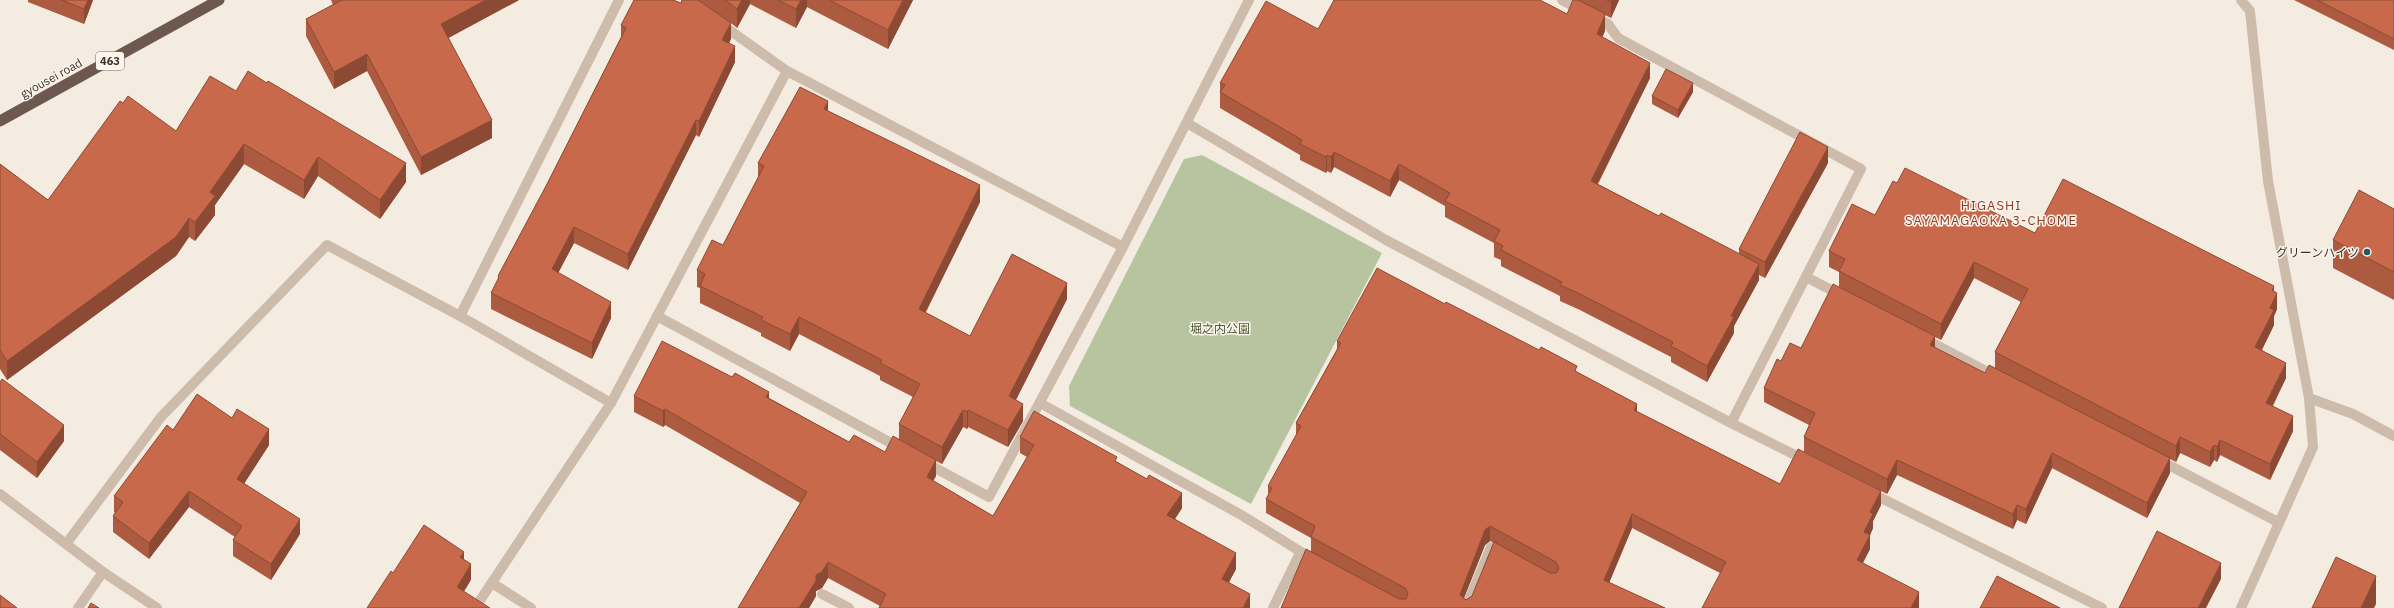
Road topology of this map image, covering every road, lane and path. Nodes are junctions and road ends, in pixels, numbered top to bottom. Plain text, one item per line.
1 (219, 0) edge
2 (619, 0) edge
3 (1249, 0) edge
4 (1562, 0) edge
5 (2241, 0) edge
6 (712, 18) edge
7 (787, 70) junction
8 (0, 121) edge
9 (1188, 123) junction
10 (1123, 247) junction
11 (1806, 277) junction
12 (1848, 299) edge
13 (460, 316) junction
14 (657, 316) junction
15 (1912, 332) edge
16 (2003, 380) edge
17 (2309, 398) junction
18 (611, 403) junction
19 (1040, 403) junction
20 (1730, 423) junction
21 (2394, 436) edge
22 (2151, 456) edge
23 (1816, 466) edge
24 (1859, 487) edge
25 (0, 494) edge
26 (2278, 522) junction
27 (66, 544) junction
28 (1300, 553) junction
29 (1512, 559) edge
30 (1321, 564) edge
31 (103, 572) junction
32 (492, 583) junction
33 (822, 594) dead end
34 (78, 608) edge
35 (156, 608) edge
36 (475, 608) edge
37 (531, 608) edge
38 (849, 608) edge
39 (1273, 608) edge
40 (1466, 608) edge
41 (2102, 608) edge
42 (2241, 608) edge

1 - 8 highway, gyousei road / 463
2 - 13 street
3 - 9 street
4 - 11 street
5 - 17 street
6 - 7 street
7 - 10 street
7 - 14 street
9 - 10 street
9 - 20 street
10 - 19 street
11 - 12 street
11 - 20 street
13 - 18 street
13 - 27 street
14 - 18 street
14 - 19 street
15 - 16 street
17 - 21 street
17 - 26 street
18 - 32 street
19 - 28 street
20 - 23 street
22 - 26 street
24 - 41 street
25 - 27 street
26 - 42 street
27 - 31 street
28 - 30 street
28 - 39 street
29 - 40 street
31 - 34 street
31 - 35 street
32 - 36 street
32 - 37 street
33 - 38 street

